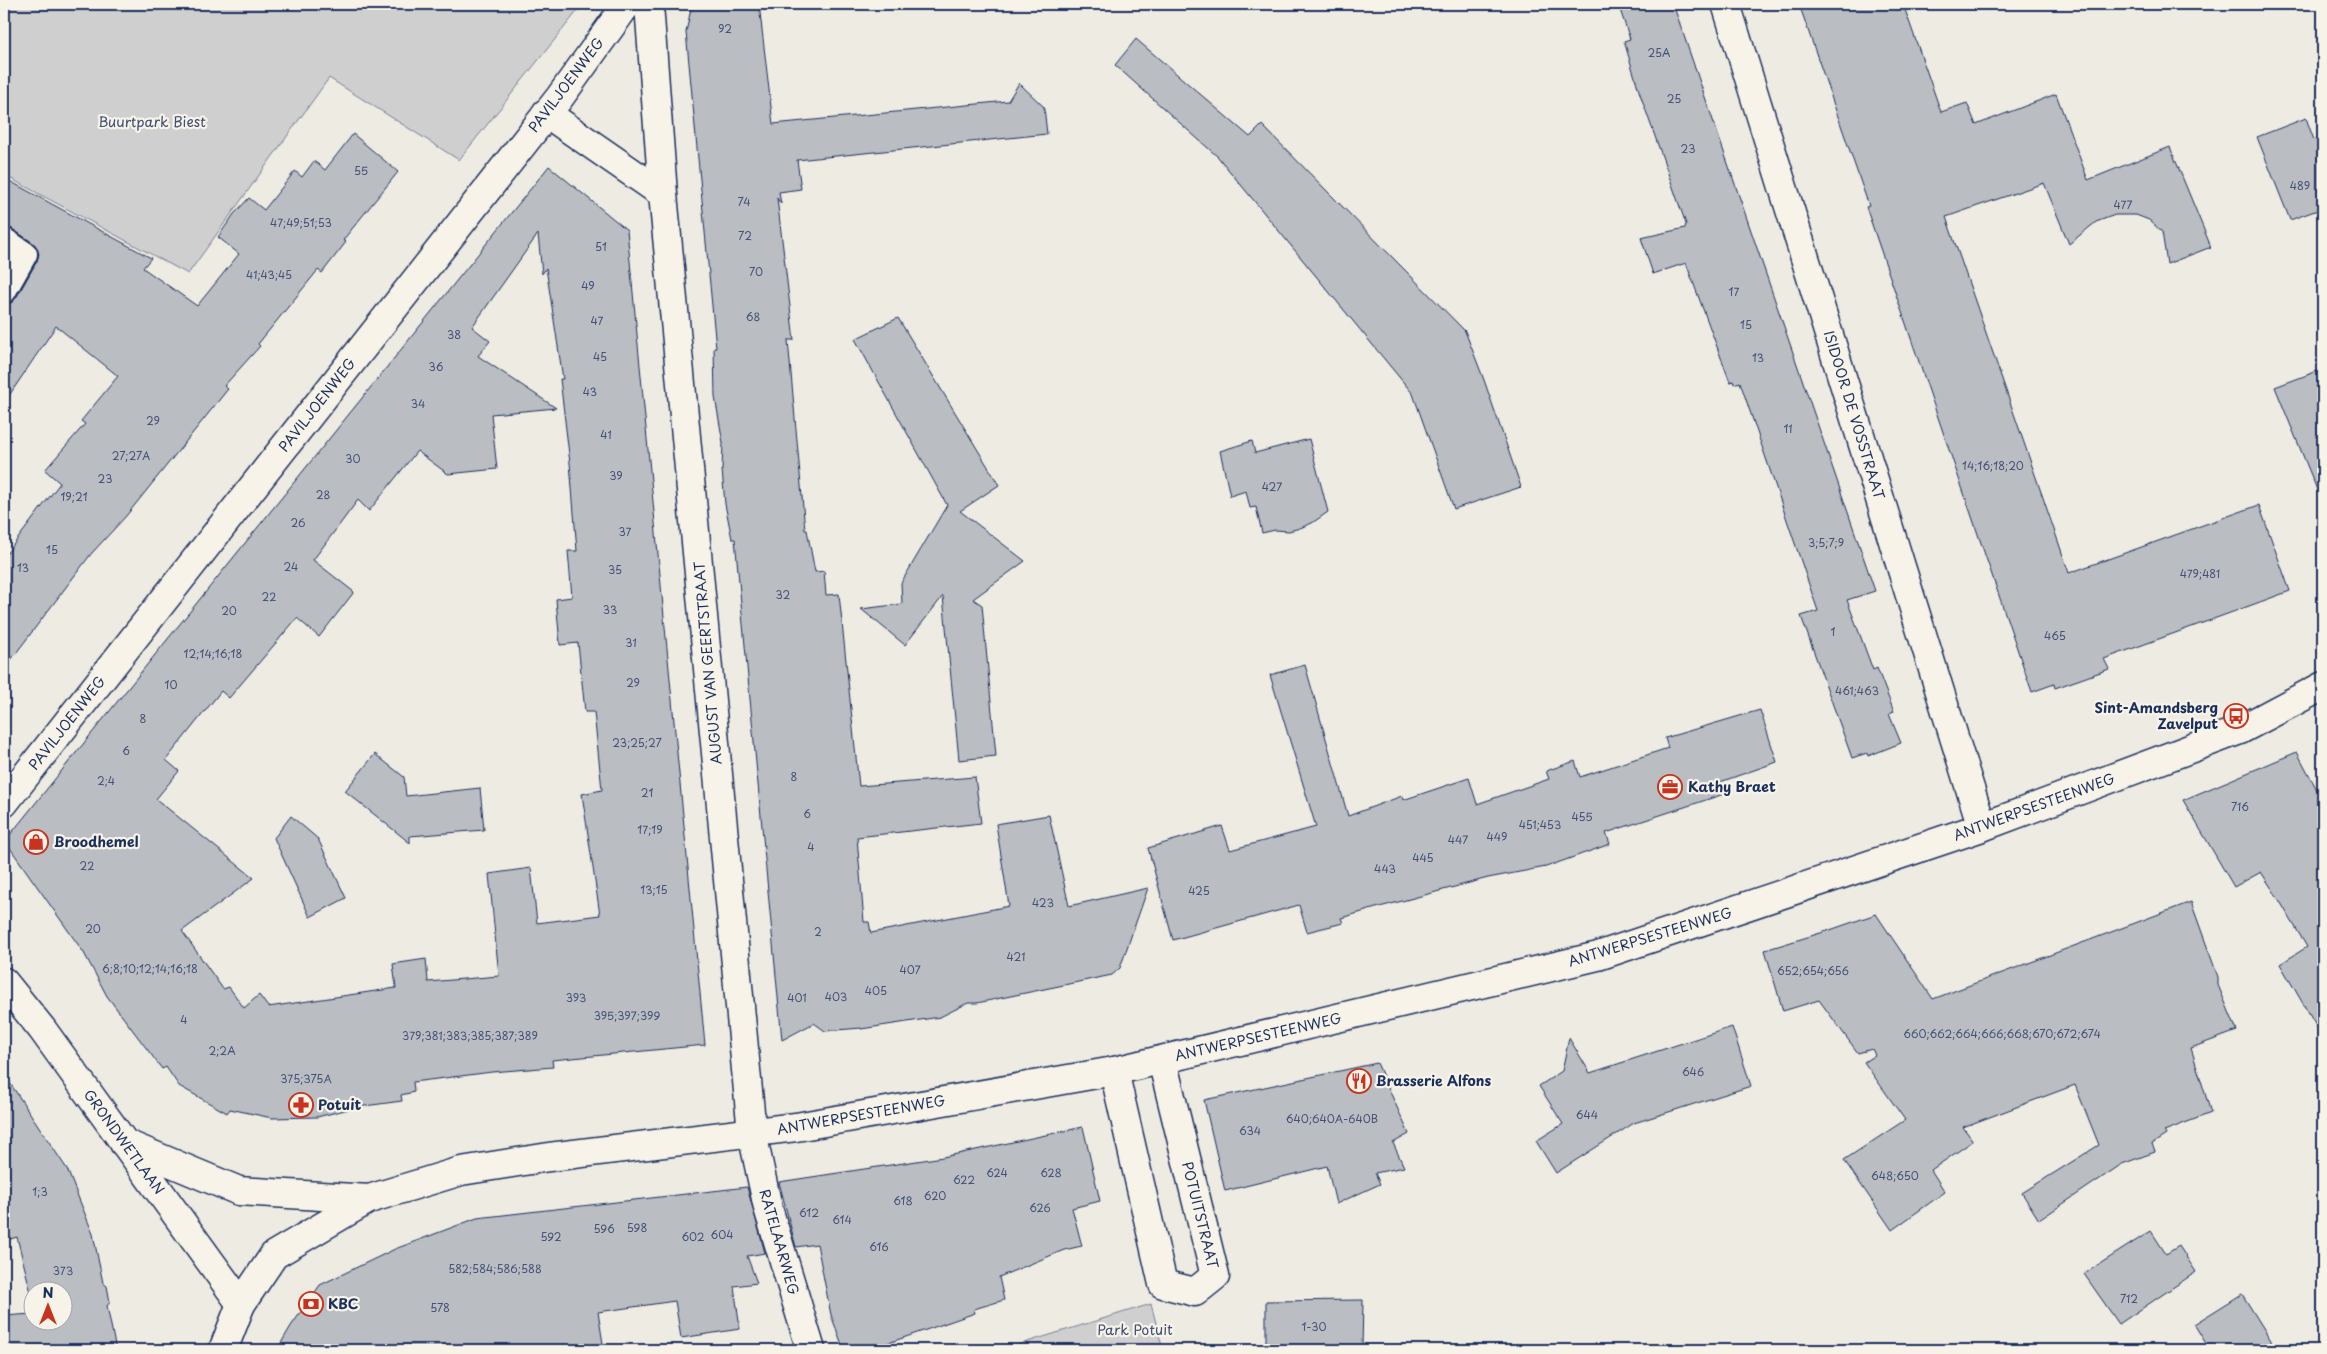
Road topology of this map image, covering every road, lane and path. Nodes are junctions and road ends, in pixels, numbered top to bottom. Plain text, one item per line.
1 (627, 4) edge
2 (649, 4) edge
3 (1726, 4) edge
4 (546, 112) junction
5 (663, 194) junction
6 (4, 240) edge
7 (4, 291) edge
8 (2323, 686) edge
9 (4, 803) edge
10 (1982, 827) junction
11 (4, 982) edge
12 (1162, 1060) junction
13 (1114, 1071) junction
14 (752, 1133) junction
15 (124, 1143) junction
16 (369, 1199) junction
17 (241, 1304) junction
18 (223, 1350) edge
19 (811, 1350) edge

1 - 4 street, PAVILJOENWEG
2 - 5 street, AUGUST VAN GEERTSTRAAT
3 - 10 street, ISIDOOR DE VOSSTRAAT
4 - 5 street
4 - 9 street, PAVILJOENWEG
5 - 14 street, AUGUST VAN GEERTSTRAAT
6 - 7 lane
8 - 10 street, ANTWERPSESTEENWEG
10 - 12 street, ANTWERPSESTEENWEG
11 - 15 street, GRONDWETLAAN
12 - 13 street, ANTWERPSESTEENWEG
12 - 13 street, POTUITSTRAAT
13 - 14 street, ANTWERPSESTEENWEG
14 - 16 street, ANTWERPSESTEENWEG
14 - 19 street, RATELAARWEG
15 - 16 street
15 - 17 street, GRONDWETLAAN
16 - 17 street, ANTWERPSESTEENWEG
17 - 18 street, ANTWERPSESTEENWEG

